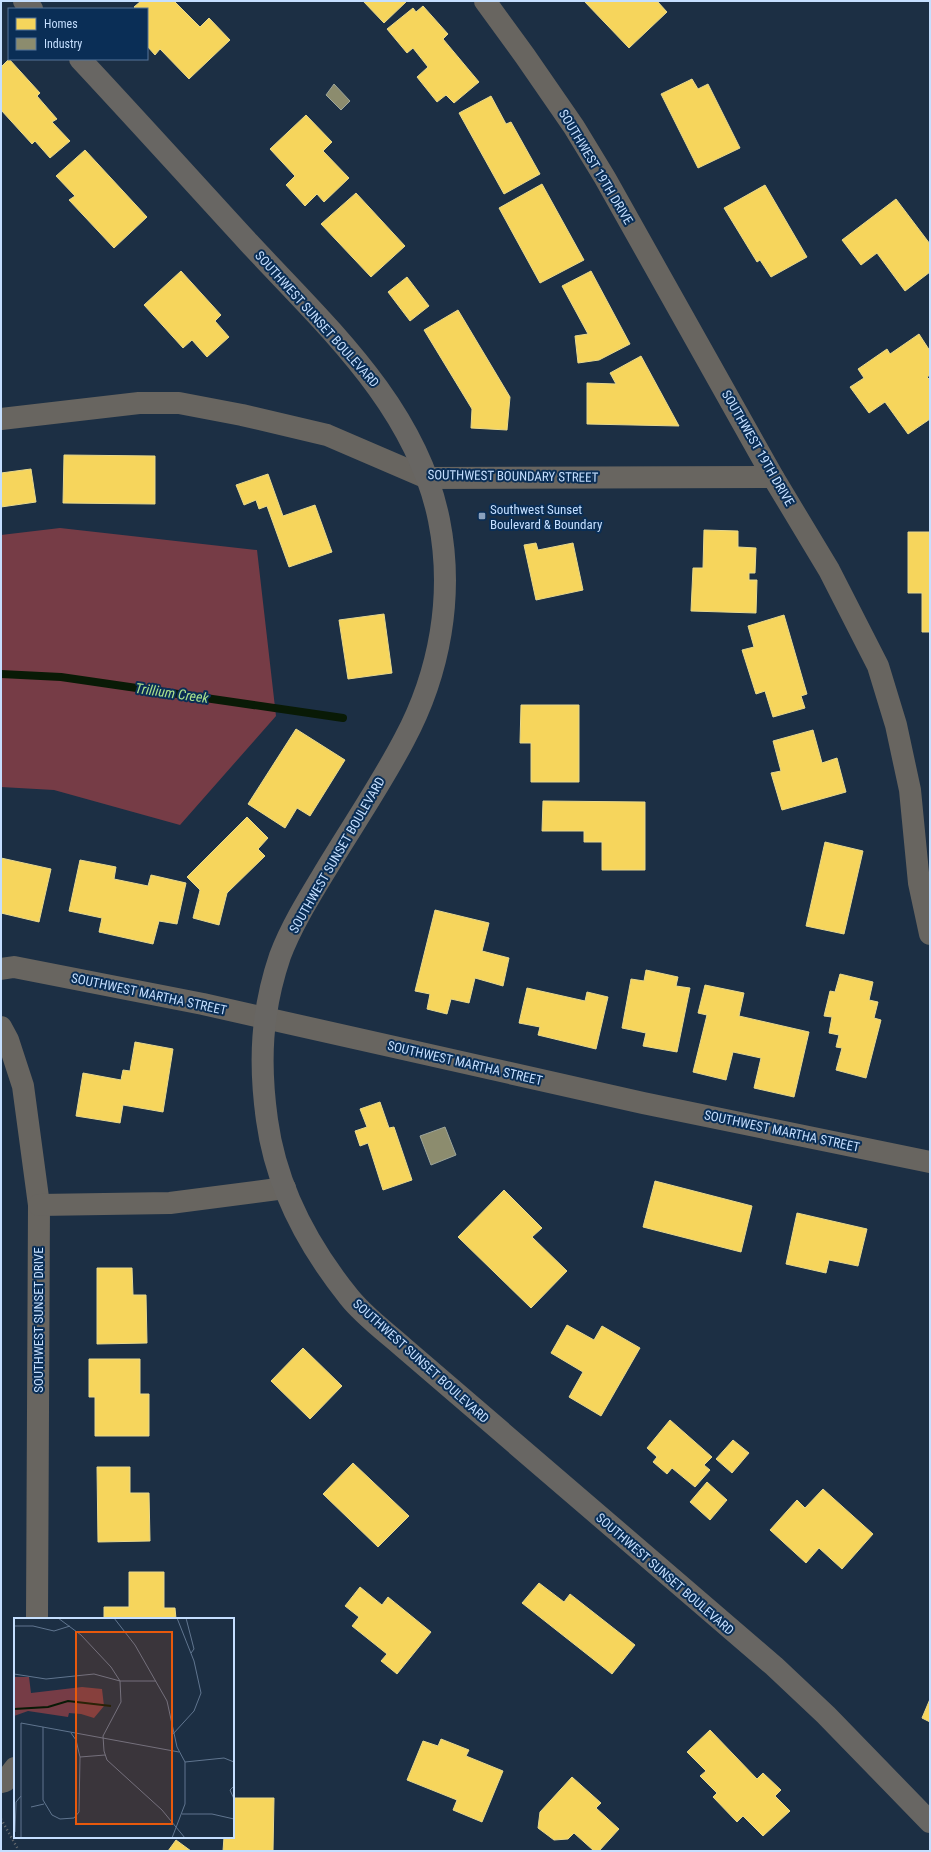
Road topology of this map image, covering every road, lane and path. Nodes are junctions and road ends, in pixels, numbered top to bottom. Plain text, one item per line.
1 (485, 1) edge
2 (81, 60) edge
3 (1, 419) edge
4 (773, 477) junction
5 (427, 478) junction
6 (930, 934) edge
7 (1, 969) edge
8 (266, 1019) junction
9 (1, 1027) edge
10 (930, 1162) edge
11 (285, 1188) junction
12 (39, 1205) junction
13 (37, 1618) edge
14 (14, 1769) edge
15 (1, 1782) edge
16 (1, 1819) edge
17 (930, 1822) edge
18 (19, 1851) edge

1 - 4 street, SOUTHWEST 19TH DRIVE
2 - 5 street, SOUTHWEST SUNSET BOULEVARD
3 - 5 street, SOUTHWEST BOUNDARY STREET
4 - 5 street, SOUTHWEST BOUNDARY STREET
4 - 6 street, SOUTHWEST 19TH DRIVE
5 - 8 street, SOUTHWEST SUNSET BOULEVARD
7 - 8 street, SOUTHWEST MARTHA STREET
8 - 10 street, SOUTHWEST MARTHA STREET
8 - 11 street, SOUTHWEST SUNSET BOULEVARD
9 - 12 street, SOUTHWEST SUNSET DRIVE
11 - 12 street
11 - 17 street, SOUTHWEST SUNSET BOULEVARD
12 - 13 street, SOUTHWEST SUNSET DRIVE
14 - 15 street
16 - 18 path

